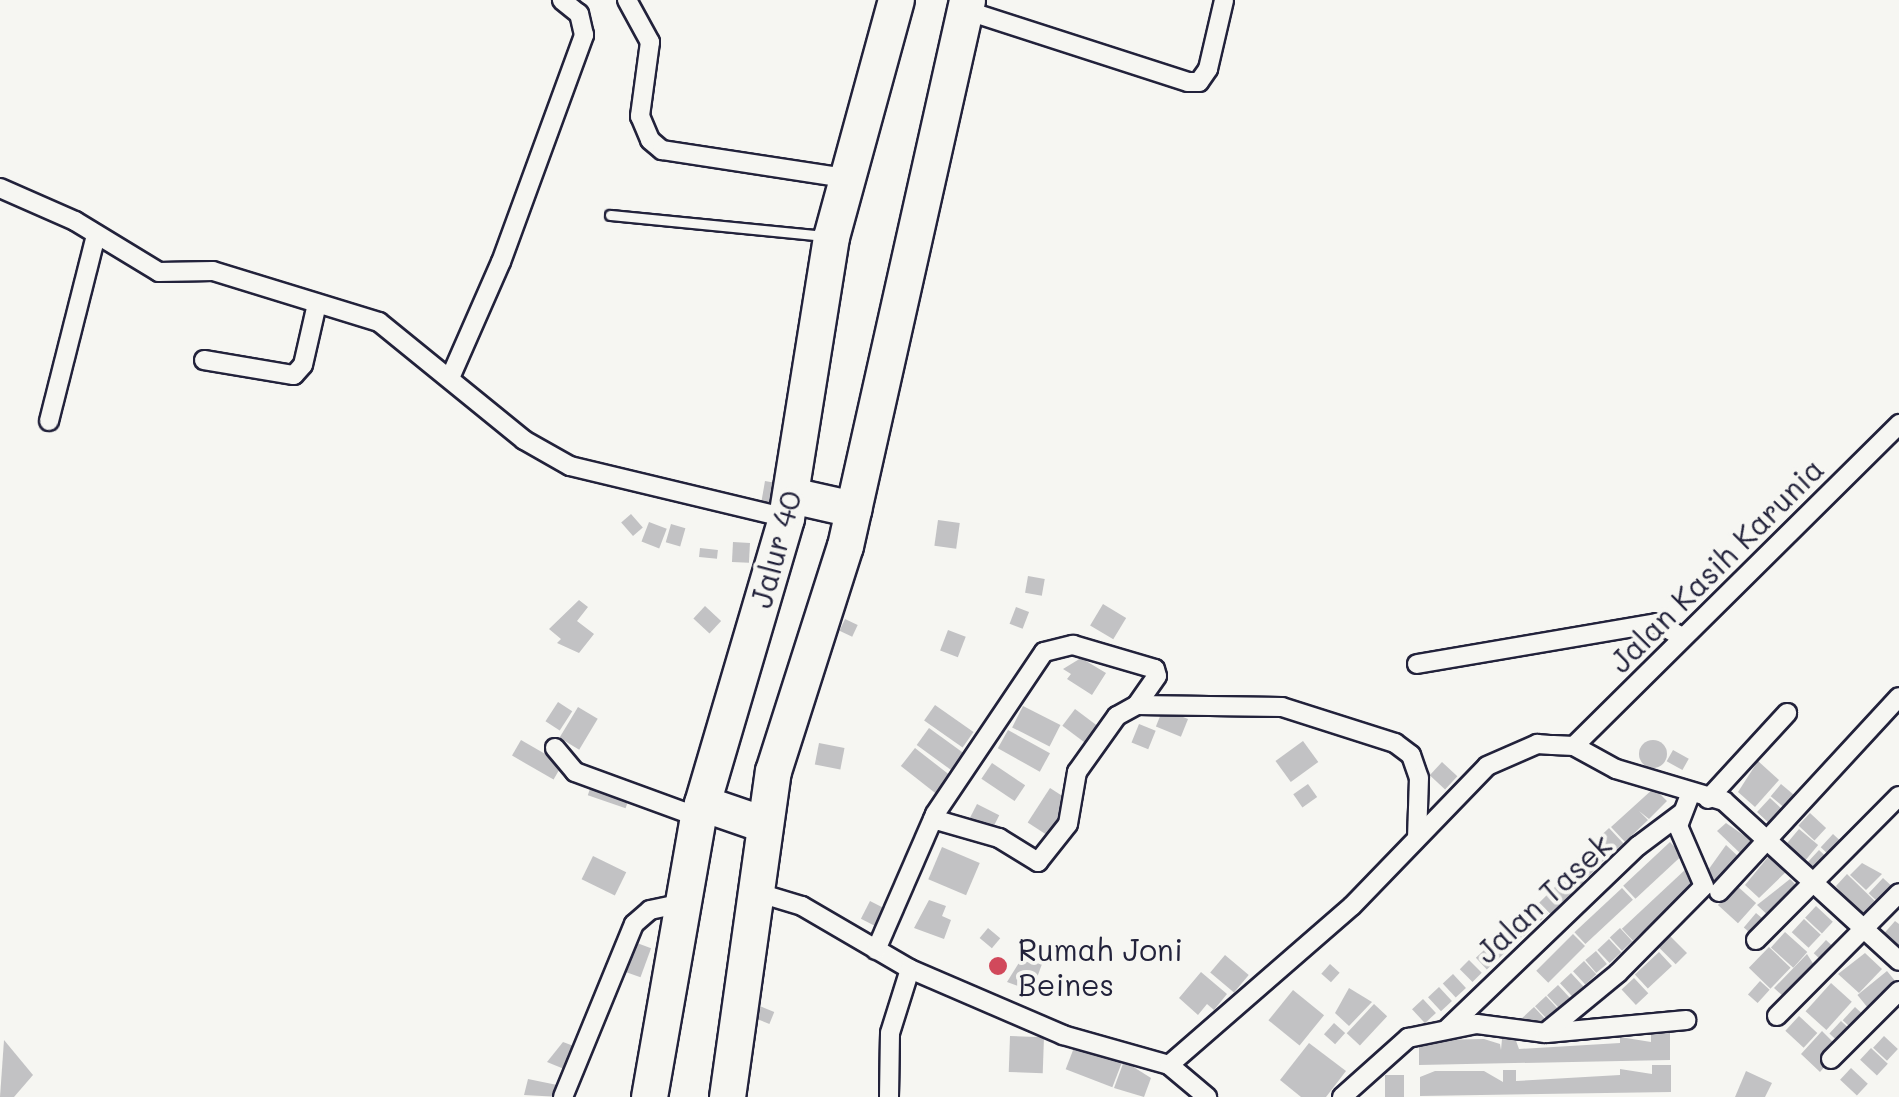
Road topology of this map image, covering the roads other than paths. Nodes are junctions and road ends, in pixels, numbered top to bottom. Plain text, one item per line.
1 (562, 0) edge
2 (627, 0) edge
3 (896, 0) edge
4 (1224, 0) edge
5 (966, 5) edge
6 (846, 178) junction
7 (0, 188) edge
8 (610, 215) dead end
9 (96, 235) junction
10 (831, 237) junction
11 (317, 304) junction
12 (204, 360) dead end
13 (450, 378) junction
14 (49, 421) dead end
15 (1899, 424) edge
16 (788, 506) junction
17 (853, 509) junction
18 (1682, 637) junction
19 (1416, 664) dead end
20 (1899, 697) edge
21 (1137, 705) junction
22 (1788, 713) dead end
23 (1574, 746) junction
24 (554, 748) dead end
25 (1899, 796) edge
26 (1694, 802) junction
27 (700, 810) junction
28 (933, 818) junction
29 (762, 824) junction
30 (1417, 838) junction
31 (1770, 839) junction
32 (1814, 881) junction
33 (759, 892) junction
34 (1719, 892) dead end
35 (1899, 893) edge
36 (683, 903) junction
37 (1866, 928) junction
38 (1756, 940) dead end
39 (876, 950) junction
40 (1899, 961) edge
41 (910, 969) junction
42 (1899, 990) edge
43 (1777, 1016) dead end
44 (1686, 1020) dead end
45 (1447, 1029) junction
46 (1545, 1033) junction
47 (1832, 1060) dead end
48 (1169, 1065) junction
49 (564, 1097) edge
50 (649, 1097) edge
51 (727, 1097) edge
52 (890, 1097) edge
53 (1207, 1097) edge
54 (1342, 1097) edge

1 - 13 street
2 - 6 street
3 - 6 highway, Jalur 40
4 - 5 street
5 - 17 highway, Jalur 40
6 - 10 highway, Jalur 40
7 - 9 street
8 - 10 lane
9 - 11 street
9 - 14 street
10 - 16 highway, Jalur 40
11 - 12 street
11 - 13 street
13 - 16 street
15 - 18 street, Jalan Kasih Karunia
16 - 17 highway
16 - 27 highway, Jalur 40
17 - 29 highway, Jalur 40
18 - 19 street
18 - 23 street, Jalan Kasih Karunia
20 - 31 street
21 - 28 street
21 - 28 street
21 - 30 street
22 - 26 street, Jalan Tasek
23 - 26 street
23 - 30 street
24 - 27 street
25 - 32 street
26 - 31 street
26 - 45 street, Jalan Tasek
26 - 46 street
27 - 29 highway
27 - 36 highway, Jalur 40
28 - 39 street
29 - 33 highway, Jalur 40
30 - 48 street
31 - 32 street
31 - 34 street
32 - 37 street
32 - 38 street
33 - 39 street
33 - 51 highway, Jalur 40
35 - 37 street
36 - 49 street
36 - 50 highway, Jalur 40
37 - 40 street
37 - 43 street
39 - 41 street
41 - 48 street
41 - 52 street
42 - 47 street
44 - 46 street
45 - 46 street
45 - 54 street
48 - 53 street

